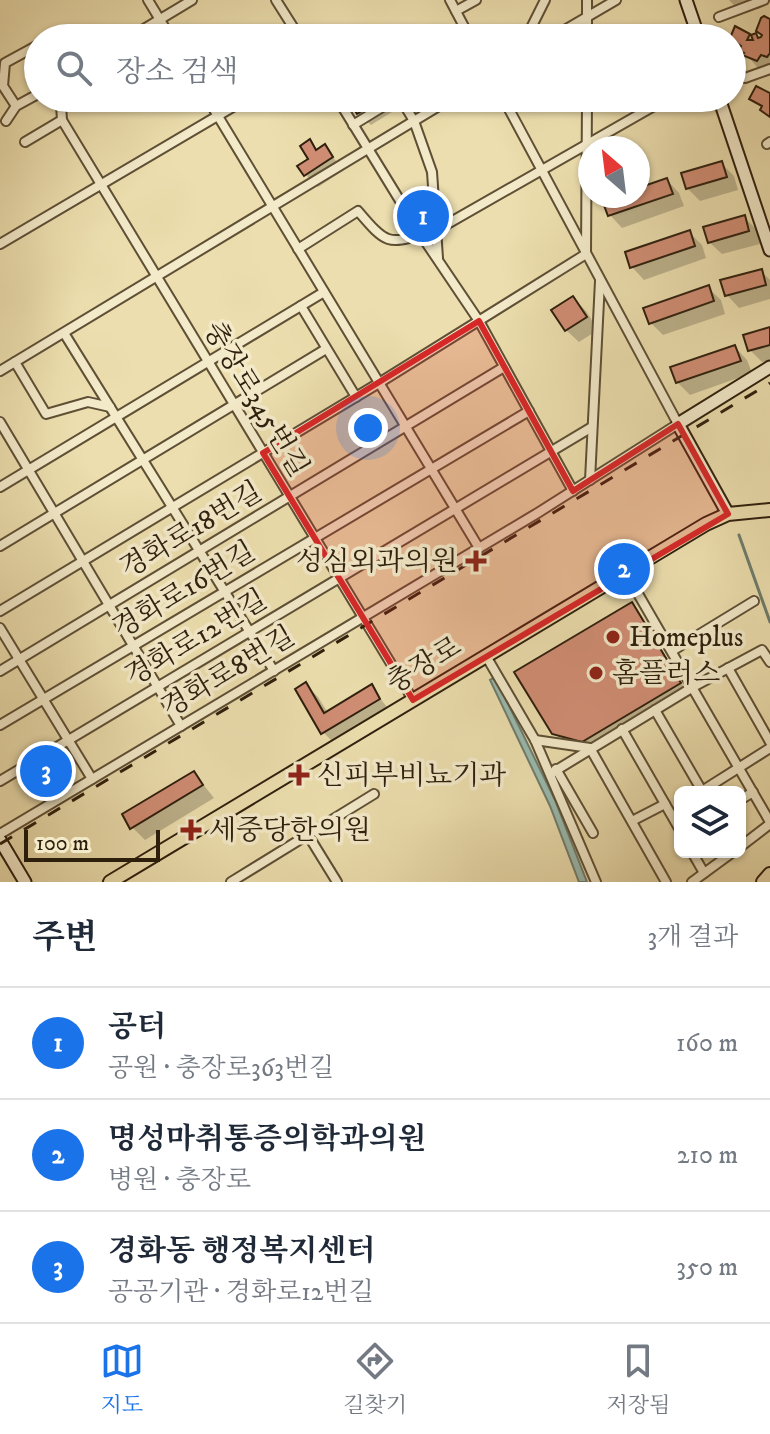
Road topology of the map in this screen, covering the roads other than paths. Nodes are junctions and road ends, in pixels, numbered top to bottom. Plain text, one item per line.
1 (192, 0) edge
2 (276, 0) edge
3 (450, 0) edge
4 (476, 0) edge
5 (545, 0) edge
6 (587, 0) edge
7 (616, 0) edge
8 (686, 0) edge
9 (764, 0) edge
10 (152, 2) edge
11 (456, 11) junction
12 (587, 17) junction
13 (719, 17) dead end
14 (160, 19) junction
15 (152, 24) edge
16 (163, 24) edge
17 (291, 24) edge
18 (463, 24) edge
19 (533, 24) edge
20 (575, 24) edge
21 (587, 24) edge
22 (694, 24) edge
23 (24, 53) edge
24 (770, 69) edge
25 (746, 78) edge
26 (2, 87) edge
27 (24, 102) edge
28 (16, 106) junction
29 (61, 112) edge
30 (216, 112) edge
31 (225, 112) edge
32 (345, 112) edge
33 (375, 112) edge
34 (408, 112) edge
35 (429, 112) edge
36 (510, 112) edge
37 (587, 112) edge
38 (644, 112) edge
39 (724, 112) edge
40 (218, 116) junction
41 (62, 120) junction
42 (6, 121) dead end
43 (414, 121) junction
44 (353, 125) junction
45 (587, 136) edge
46 (603, 136) edge
47 (25, 142) dead end
48 (368, 149) junction
49 (578, 150) edge
50 (542, 171) junction
51 (101, 184) junction
52 (273, 208) junction
53 (586, 208) edge
54 (435, 231) junction
55 (421, 235) junction
56 (0, 244) edge
57 (298, 249) junction
58 (770, 250) edge
59 (586, 254) junction
60 (439, 259) junction
61 (157, 277) junction
62 (600, 279) junction
63 (324, 292) junction
64 (301, 306) junction
65 (479, 321) junction
66 (64, 333) junction
67 (326, 349) junction
68 (15, 362) junction
69 (208, 362) junction
70 (504, 367) junction
71 (770, 367) edge
72 (0, 371) edge
73 (379, 383) junction
74 (356, 397) junction
75 (234, 405) junction
76 (111, 407) junction
77 (126, 411) junction
78 (529, 411) junction
79 (117, 417) junction
80 (678, 424) junction
81 (405, 426) junction
82 (1, 427) edge
83 (592, 427) junction
84 (551, 452) junction
85 (263, 453) junction
86 (143, 460) junction
87 (431, 468) junction
88 (28, 470) junction
89 (590, 480) junction
90 (0, 487) edge
91 (573, 491) junction
92 (289, 496) junction
93 (172, 507) junction
94 (455, 508) junction
95 (770, 510) edge
96 (54, 513) junction
97 (728, 514) junction
98 (314, 538) junction
99 (0, 546) edge
100 (479, 548) junction
101 (199, 551) junction
102 (83, 562) junction
103 (626, 573) junction
104 (339, 578) junction
105 (224, 591) junction
106 (754, 601) dead end
107 (109, 605) junction
108 (0, 611) edge
109 (363, 618) junction
110 (0, 628) edge
111 (249, 632) junction
112 (133, 646) junction
113 (672, 651) junction
114 (486, 656) junction
115 (19, 659) junction
116 (770, 662) edge
117 (728, 668) junction
118 (0, 671) edge
119 (274, 671) junction
120 (157, 687) junction
121 (693, 687) junction
122 (43, 699) junction
123 (413, 700) junction
124 (655, 710) junction
125 (0, 725) edge
126 (181, 726) junction
127 (622, 729) junction
128 (68, 740) junction
129 (535, 740) junction
130 (770, 742) edge
131 (590, 748) junction
132 (770, 748) edge
133 (739, 768) junction
134 (553, 771) junction
135 (92, 779) junction
136 (0, 781) edge
137 (699, 786) edge
138 (710, 786) edge
139 (753, 792) junction
140 (374, 794) dead end
141 (746, 796) edge
142 (665, 804) junction
143 (674, 820) edge
144 (632, 821) junction
145 (770, 823) edge
146 (593, 833) dead end
147 (0, 834) edge
148 (308, 835) junction
149 (0, 840) edge
150 (746, 842) edge
151 (695, 858) edge
152 (725, 858) edge
153 (704, 873) junction
154 (770, 874) edge
155 (25, 882) edge
156 (110, 882) edge
157 (231, 882) edge
158 (337, 882) edge
159 (596, 882) edge
160 (666, 882) edge
161 (692, 882) edge
162 (763, 882) edge

1 - 14 street
2 - 17 street
3 - 11 street
4 - 11 street
5 - 19 street
6 - 12 street
7 - 12 street
8 - 22 street
9 - 13 street
10 - 14 street
11 - 18 street
12 - 20 street
12 - 21 street
14 - 15 street
14 - 16 street
23 - 26 street
24 - 25 street
26 - 28 street
27 - 28 street
28 - 42 street
29 - 41 street, 충장로345번길
30 - 40 street
31 - 40 street
32 - 44 street
33 - 44 street
34 - 43 street
35 - 43 street
36 - 50 street
37 - 45 street
38 - 46 street
39 - 58 street
40 - 51 street
40 - 52 street
41 - 47 street
41 - 51 street, 충장로345번길
43 - 48 street
43 - 54 street
44 - 48 street
48 - 52 street
48 - 55 street
49 - 50 street
50 - 54 street
50 - 59 street
51 - 56 street
51 - 61 street, 충장로345번길
52 - 57 street
52 - 61 street
53 - 59 street
54 - 55 street
54 - 60 street
55 - 57 street
55 - 60 street
57 - 63 street
59 - 62 street
59 - 65 street
60 - 65 street
61 - 66 street
61 - 69 street, 충장로345번길
62 - 80 street
62 - 83 street
63 - 64 street
63 - 73 street
64 - 67 street
64 - 69 street
65 - 70 street
65 - 73 street
66 - 68 street
66 - 76 street
67 - 74 street
67 - 75 street
68 - 72 street
68 - 76 street
69 - 75 street, 충장로345번길
69 - 77 street
70 - 78 street
70 - 81 street, 경화로18번길
71 - 80 street
73 - 74 street
73 - 81 street
74 - 85 street
75 - 85 street, 충장로345번길
75 - 86 street
76 - 77 street
76 - 79 street
77 - 79 street
78 - 84 street
78 - 87 street, 경화로16번길
79 - 86 street
79 - 88 street
80 - 89 street, 경화로8번길
80 - 97 street
81 - 87 street
81 - 92 street, 경화로18번길
82 - 88 street
83 - 84 street, 경화로12번길
83 - 89 street
84 - 91 street
84 - 94 street, 경화로12번길
85 - 92 street, 충장로345번길
85 - 93 street
86 - 93 street
86 - 96 street
87 - 94 street
87 - 98 street, 경화로16번길
88 - 90 street
88 - 96 street
89 - 91 street, 경화로8번길
91 - 100 street, 경화로8번길
92 - 98 street, 충장로345번길
92 - 101 street, 경화로18번길
93 - 101 street
93 - 102 street
94 - 100 street
94 - 104 street, 경화로12번길
95 - 97 main road, 충장로
96 - 99 street
96 - 102 street
97 - 103 main road, 충장로
98 - 104 street, 충장로345번길
98 - 105 street, 경화로16번길
100 - 109 street, 경화로8번길
101 - 105 street
101 - 107 street, 경화로18번길
102 - 107 street
102 - 108 street
103 - 113 street
103 - 114 main road, 충장로
104 - 109 street, 충장로345번길
104 - 111 street, 경화로12번길
105 - 111 street
105 - 112 street, 경화로16번길
106 - 113 street
107 - 112 street
107 - 115 street, 경화로18번길
109 - 119 street, 경화로8번길
109 - 123 street, 충장로345번길
110 - 115 street
111 - 119 street
111 - 120 street, 경화로12번길
112 - 120 street
112 - 122 street, 경화로16번길
113 - 121 street
114 - 123 main road, 충장로
114 - 129 street
115 - 118 street, 경화로18번길
115 - 122 street
116 - 117 street
117 - 121 street
117 - 130 street
119 - 126 street, 경화로8번길
120 - 126 street
120 - 128 street, 경화로12번길
121 - 124 street
121 - 133 street
122 - 125 street, 경화로16번길
122 - 128 street
123 - 156 main road, 충장로
124 - 127 street
124 - 137 street
126 - 135 street, 경화로8번길
127 - 131 street
127 - 142 street
128 - 135 street
128 - 136 street, 경화로12번길
129 - 131 street
129 - 134 street
131 - 134 street
131 - 144 street
132 - 133 street
133 - 138 street
133 - 139 street
134 - 146 street
134 - 159 street
135 - 147 street, 경화로8번길
139 - 141 street
139 - 145 street
140 - 148 street
142 - 143 street
142 - 144 street
144 - 160 street
145 - 150 street
148 - 157 street
148 - 158 street
149 - 155 street
151 - 153 street
152 - 153 street
153 - 161 street
154 - 162 main road

